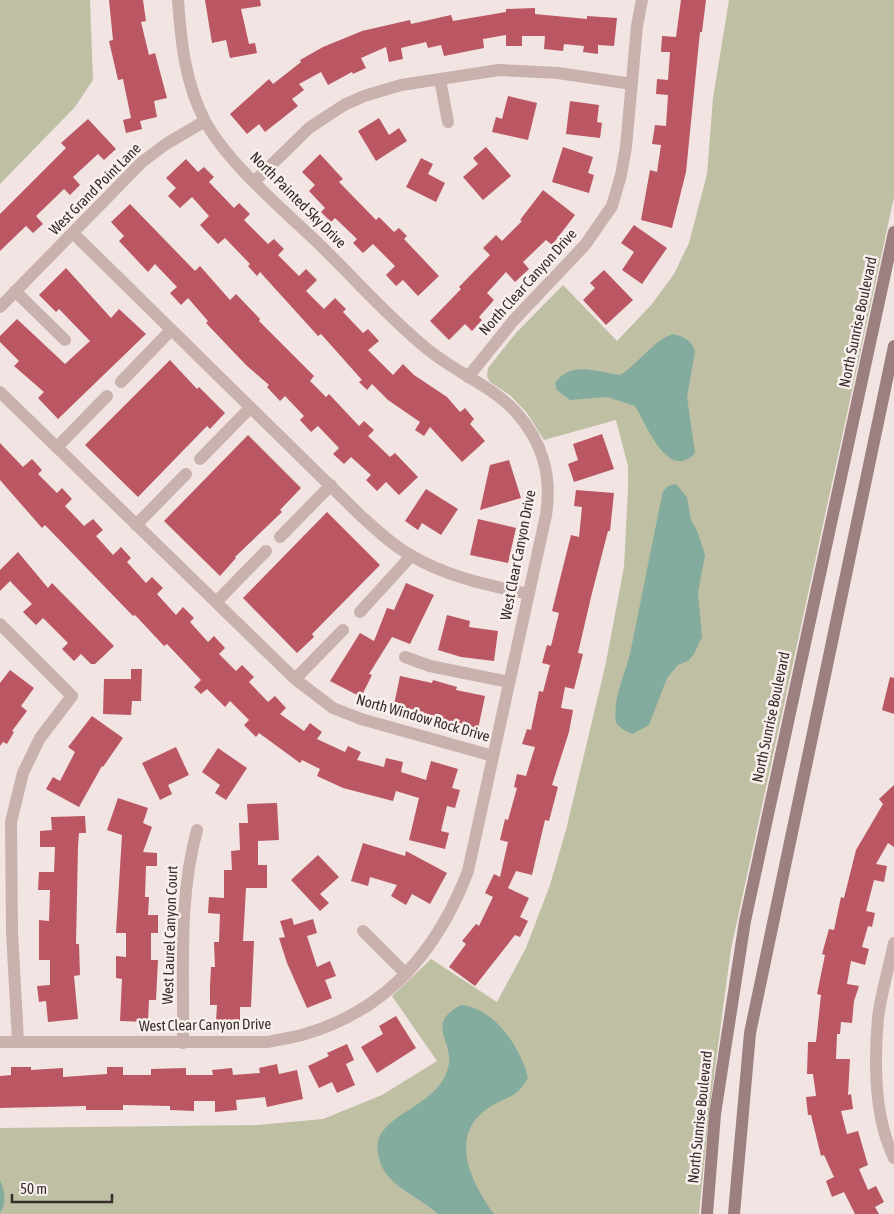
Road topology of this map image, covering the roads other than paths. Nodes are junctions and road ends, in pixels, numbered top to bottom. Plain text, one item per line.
1 (178, 0) edge
2 (642, 0) edge
3 (440, 79) junction
4 (632, 84) junction
5 (205, 121) junction
6 (448, 122) dead end
7 (255, 181) junction
8 (894, 232) edge
9 (74, 233) junction
10 (16, 291) junction
11 (0, 307) edge
12 (171, 330) junction
13 (65, 340) dead end
14 (894, 346) edge
15 (468, 377) junction
16 (121, 382) dead end
17 (0, 392) edge
18 (107, 396) dead end
19 (250, 408) junction
20 (57, 447) junction
21 (200, 459) dead end
22 (186, 474) dead end
23 (331, 486) junction
24 (136, 525) junction
25 (280, 537) dead end
26 (266, 551) dead end
27 (411, 556) junction
28 (528, 594) junction
29 (216, 602) junction
30 (360, 612) dead end
31 (0, 624) edge
32 (343, 630) dead end
33 (406, 657) dead end
34 (295, 679) junction
35 (509, 682) junction
36 (494, 756) junction
37 (197, 830) dead end
38 (364, 930) dead end
39 (894, 943) edge
40 (406, 974) junction
41 (0, 1042) edge
42 (18, 1042) junction
43 (183, 1043) junction
44 (894, 1158) edge
45 (707, 1214) edge
46 (734, 1214) edge

1 - 5 street, North Painted Sky Drive
2 - 4 street, North Clear Canyon Drive
3 - 4 street
3 - 6 street
3 - 7 street
4 - 15 street, North Clear Canyon Drive
5 - 7 street, North Painted Sky Drive
5 - 9 street, West Grand Point Lane
7 - 15 street, North Painted Sky Drive
8 - 45 street, North Sunrise Boulevard
9 - 10 street, West Grand Point Lane
9 - 12 street
10 - 11 street, West Grand Point Lane
10 - 13 street
12 - 16 street
12 - 19 street
14 - 46 street
15 - 28 street, West Clear Canyon Drive
17 - 20 street, North Window Rock Drive
18 - 20 street
19 - 21 street
19 - 23 street
20 - 24 street, North Window Rock Drive
22 - 24 street
23 - 25 street
23 - 27 street
24 - 29 street, North Window Rock Drive
26 - 29 street
27 - 28 street
27 - 30 street
28 - 35 street, West Clear Canyon Drive
29 - 34 street, North Window Rock Drive
31 - 42 street
32 - 34 street
33 - 35 street
34 - 36 street, North Window Rock Drive
35 - 36 street, West Clear Canyon Drive
36 - 40 street, West Clear Canyon Drive
37 - 43 street, West Laurel Canyon Court
38 - 40 street
39 - 44 street
40 - 43 street, West Clear Canyon Drive
41 - 42 street, West Clear Canyon Drive
42 - 43 street, West Clear Canyon Drive

